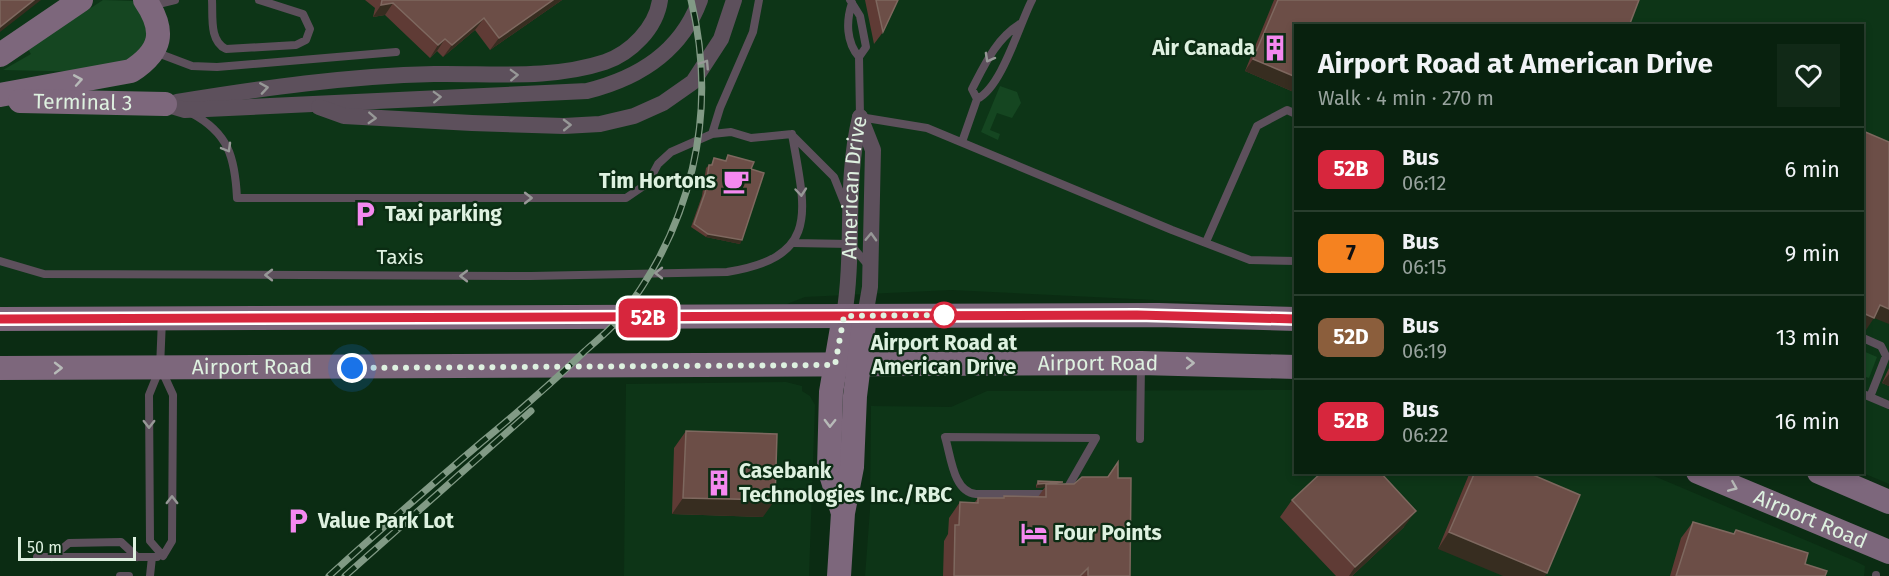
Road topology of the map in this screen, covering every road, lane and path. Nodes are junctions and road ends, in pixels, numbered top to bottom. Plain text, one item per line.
1 (81, 0) edge
2 (175, 0) edge
3 (212, 0) edge
4 (259, 0) edge
5 (660, 0) edge
6 (700, 0) edge
7 (734, 0) edge
8 (759, 0) edge
9 (1032, 0) edge
10 (851, 2) edge
11 (147, 3) edge
12 (1020, 24) junction
13 (155, 52) junction
14 (396, 52) dead end
15 (0, 55) edge
16 (859, 57) junction
17 (0, 94) edge
18 (977, 99) junction
19 (0, 101) edge
20 (316, 106) junction
21 (175, 107) junction
22 (1294, 113) edge
23 (860, 117) junction
24 (712, 134) junction
25 (792, 134) junction
26 (962, 142) junction
27 (850, 216) junction
28 (794, 243) junction
29 (1206, 243) junction
30 (850, 244) junction
31 (0, 261) edge
32 (1294, 261) edge
33 (870, 267) junction
34 (854, 316) junction
35 (0, 319) edge
36 (162, 319) junction
37 (1294, 319) edge
38 (1864, 338) edge
39 (1141, 363) junction
40 (847, 365) junction
41 (1294, 367) edge
42 (0, 368) edge
43 (160, 368) junction
44 (1866, 396) edge
45 (1889, 405) edge
46 (1096, 438) joint
47 (1140, 439) dead end
48 (1703, 474) edge
49 (1825, 474) edge
50 (1889, 502) edge
51 (1889, 552) edge
52 (163, 556) junction
53 (37, 557) dead end
54 (52, 557) junction
55 (137, 557) junction
56 (152, 557) junction
57 (120, 576) edge
58 (129, 576) edge
59 (150, 576) edge
60 (839, 576) edge

1 - 15 main road
2 - 11 lane
3 - 4 lane
21 -> 5 street
20 -> 6 street
20 -> 7 street
8 - 24 lane
9 - 12 lane
10 - 16 lane
10 - 16 lane
11 - 13 main road
12 - 18 lane
12 -> 18 lane
13 - 14 lane
17 -> 13 main road
16 - 23 lane
18 - 26 lane
19 - 21 main road, Terminal 3
20 - 21 street
21 -> 24 lane
22 - 29 lane
23 - 26 lane
23 - 27 street, American Drive
33 -> 23 street, American Drive
24 - 25 lane
25 - 27 lane
25 -> 28 lane
26 - 29 lane
27 - 30 street, American Drive
28 - 30 lane
28 -> 31 lane, Taxis
29 - 32 lane
30 - 33 lane
30 - 34 street, American Drive
33 - 34 street, American Drive
34 - 36 main road
34 - 37 main road
34 - 40 main road, American Drive
35 - 36 main road
36 - 43 lane
38 - 44 lane
39 - 40 main road, Airport Road
39 -> 41 main road, Airport Road
39 - 47 lane
40 - 43 main road, Airport Road
40 - 60 main road, American Drive
42 -> 43 main road, Airport Road
52 -> 43 lane
43 -> 52 lane
44 - 45 lane
46 - 46 lane
48 -> 51 main road, Airport Road
49 - 50 main road
52 - 56 lane
53 - 54 lane
54 - 55 lane
54 - 55 lane
55 - 56 lane
56 - 59 lane
57 - 58 lane

